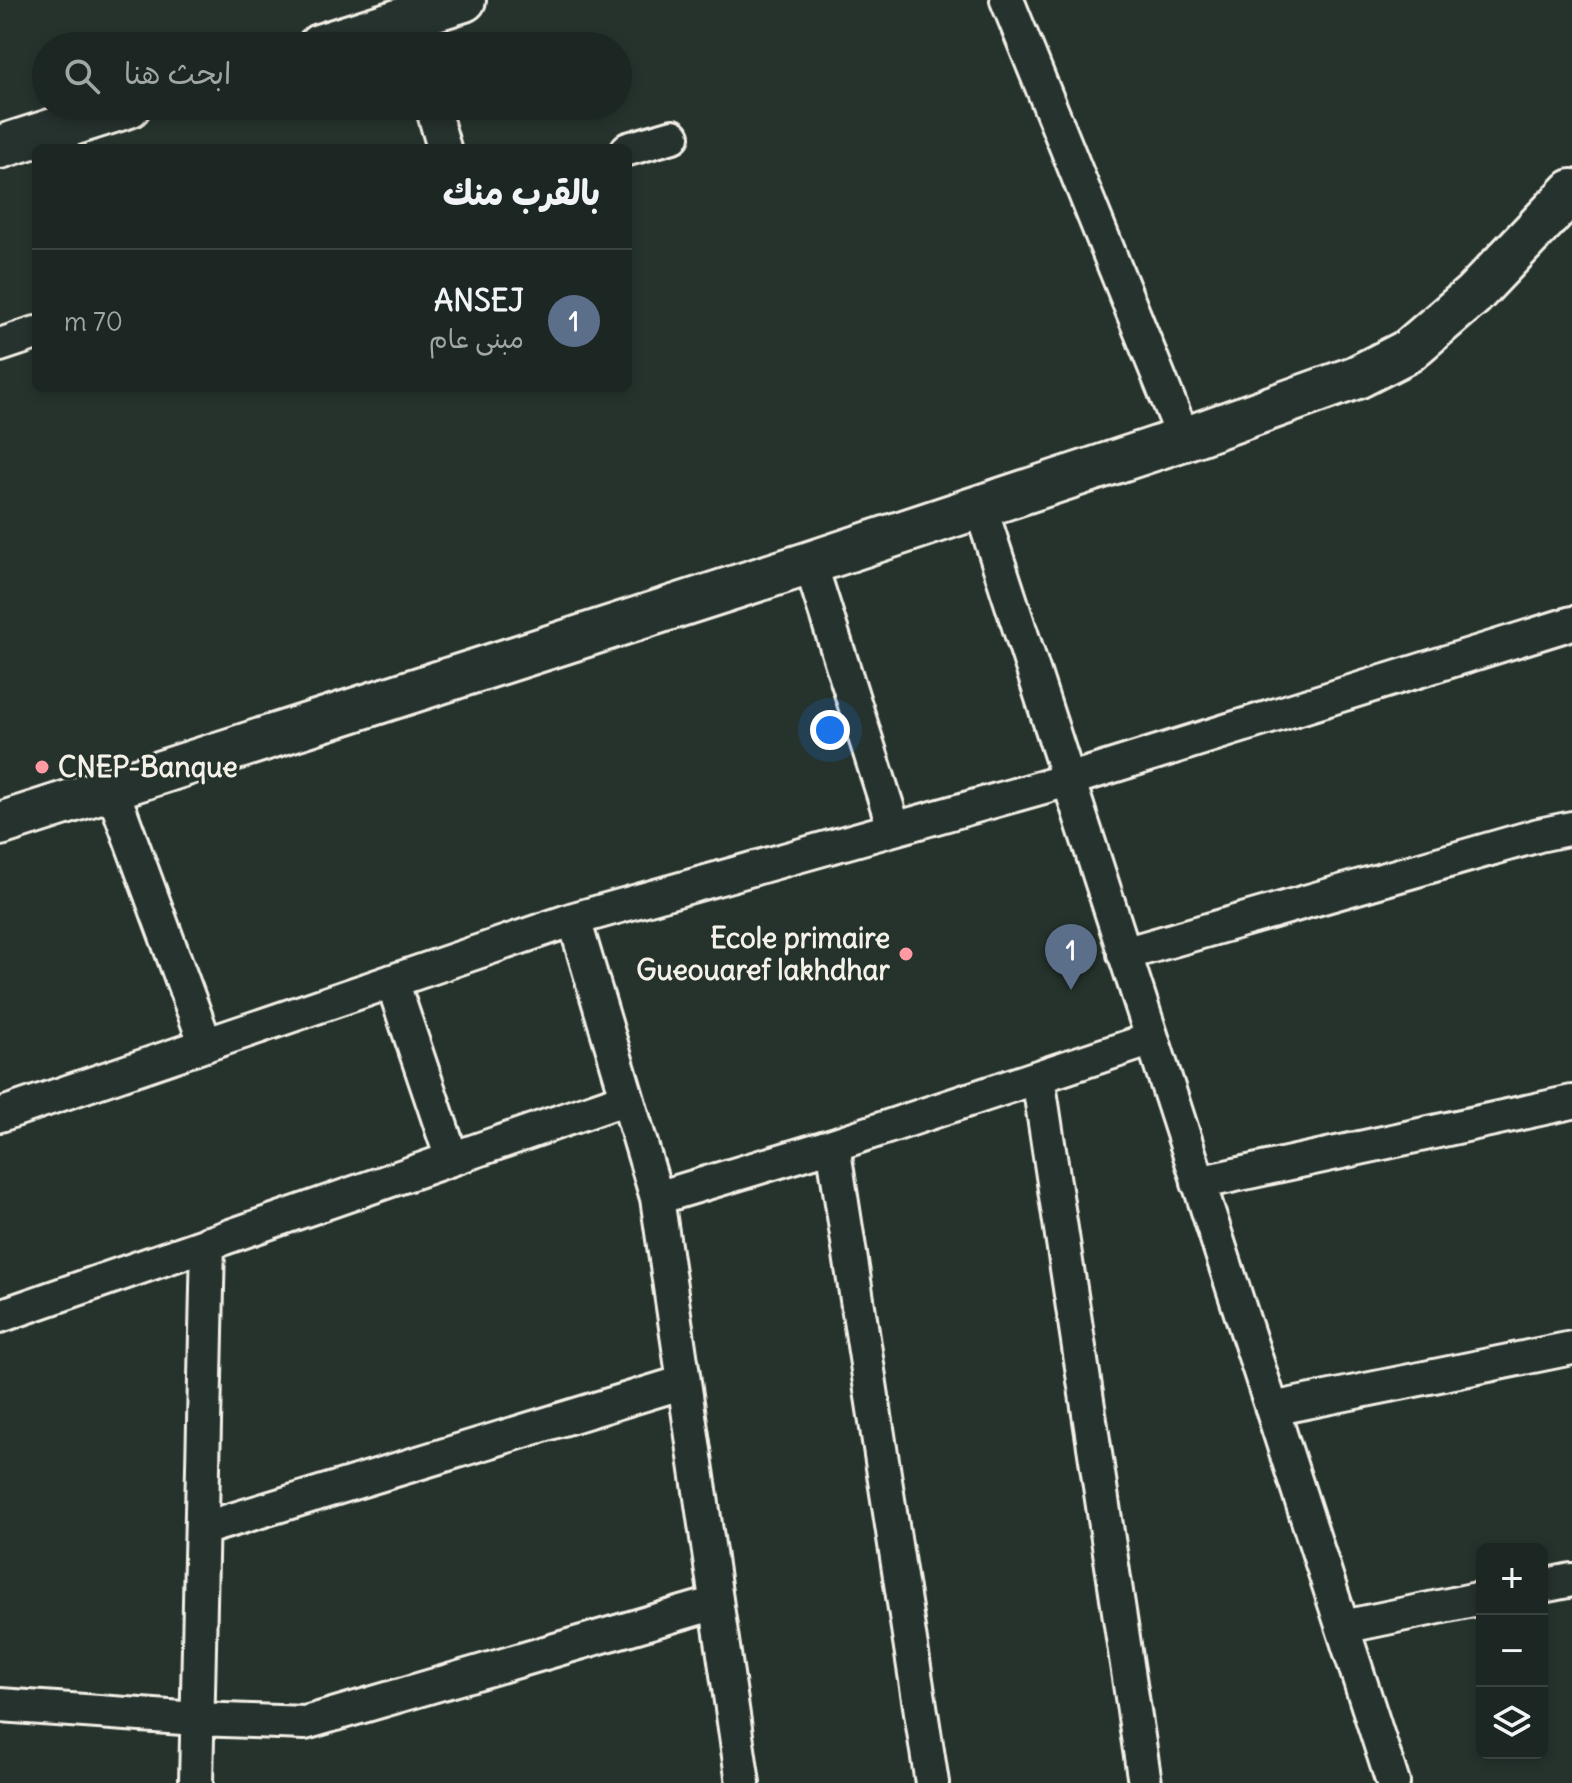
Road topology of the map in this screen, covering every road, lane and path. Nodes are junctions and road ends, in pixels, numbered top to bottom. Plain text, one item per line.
1 (464, 0) edge
2 (1007, 0) edge
3 (413, 32) edge
4 (85, 120) edge
5 (436, 120) edge
6 (673, 136) dead end
7 (443, 144) edge
8 (0, 147) edge
9 (632, 148) edge
10 (1572, 191) edge
11 (32, 334) edge
12 (0, 345) edge
13 (1184, 439) junction
14 (980, 506) junction
15 (810, 563) junction
16 (1572, 623) edge
17 (1068, 780) junction
18 (112, 789) junction
19 (0, 824) edge
20 (894, 828) junction
21 (1572, 828) edge
22 (574, 919) junction
23 (1124, 954) junction
24 (392, 981) junction
25 (1152, 1039) junction
26 (206, 1045) junction
27 (1038, 1077) junction
28 (627, 1098) junction
29 (1572, 1102) edge
30 (0, 1115) edge
31 (833, 1145) junction
32 (452, 1159) junction
33 (1198, 1183) junction
34 (657, 1198) junction
35 (208, 1243) junction
36 (0, 1316) edge
37 (1572, 1348) edge
38 (684, 1382) junction
39 (1272, 1409) junction
40 (202, 1529) junction
41 (1572, 1580) edge
42 (1548, 1585) edge
43 (1476, 1599) edge
44 (716, 1603) junction
45 (1343, 1627) junction
46 (0, 1705) edge
47 (197, 1719) junction
48 (196, 1783) edge
49 (743, 1783) edge
50 (932, 1783) edge
51 (1145, 1783) edge
52 (1393, 1783) edge

1 - 3 main road
2 - 13 street
4 - 8 main road
5 - 7 street
6 - 9 street
10 - 13 main road
11 - 12 street
13 - 14 main road
14 - 15 main road
14 - 17 street
15 - 18 main road
15 - 20 street
16 - 17 street
17 - 20 street
17 - 23 street
18 - 19 main road
18 - 26 street
20 - 22 street
21 - 23 street
22 - 24 street
22 - 28 street
23 - 25 street
24 - 26 street
24 - 32 street
25 - 27 street
25 - 33 street
26 - 30 street
27 - 31 street
27 - 51 street
28 - 32 street
28 - 34 street
29 - 33 street
31 - 34 street
31 - 50 street
32 - 35 street
33 - 39 street
34 - 38 street
35 - 36 street
35 - 40 street
37 - 39 street
38 - 40 street
38 - 44 street
39 - 45 street
40 - 47 street
41 - 42 street
43 - 45 street
44 - 47 street
44 - 49 street
45 - 52 street
46 - 47 street
47 - 48 street

